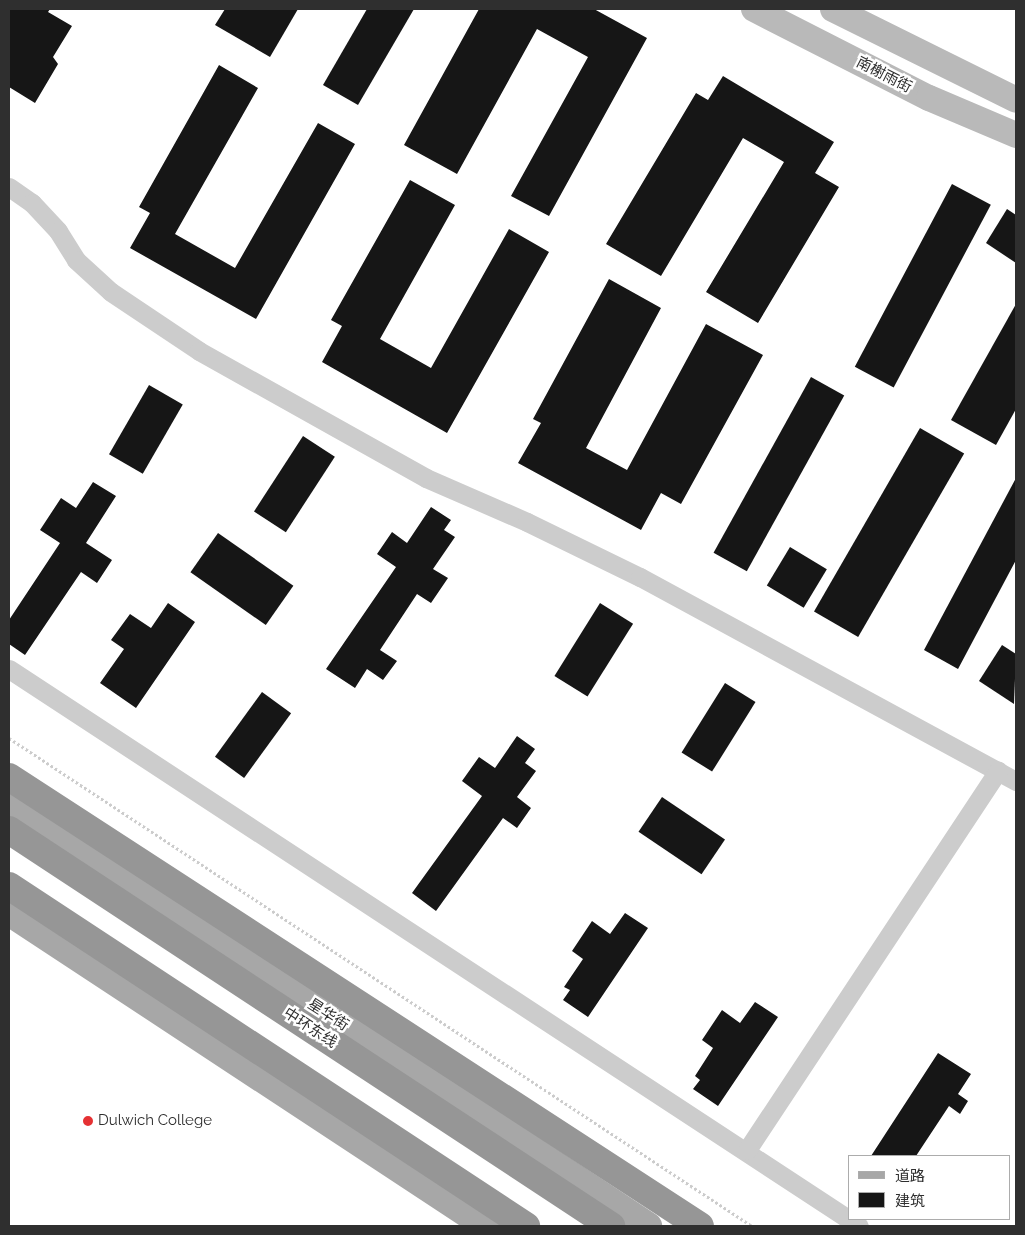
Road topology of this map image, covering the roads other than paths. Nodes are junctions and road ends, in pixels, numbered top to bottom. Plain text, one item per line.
1 (754, 9) edge
2 (833, 9) edge
3 (1016, 100) edge
4 (1016, 135) edge
5 (9, 187) edge
6 (9, 669) edge
7 (998, 771) junction
8 (9, 777) edge
9 (1016, 781) edge
10 (9, 804) edge
11 (9, 830) edge
12 (9, 886) edge
13 (9, 912) edge
14 (748, 1150) junction
15 (848, 1218) edge
16 (486, 1226) edge
17 (526, 1226) edge
18 (611, 1226) edge
19 (648, 1226) edge
20 (700, 1226) edge

1 - 4 main road, 南榭雨街
2 - 3 main road
5 - 7 street
6 - 14 street
7 - 9 street
7 - 14 street
8 - 20 highway
10 - 19 main road, 星华街
11 - 18 highway, 中环东线
12 - 17 highway
13 - 16 main road
14 - 15 street

